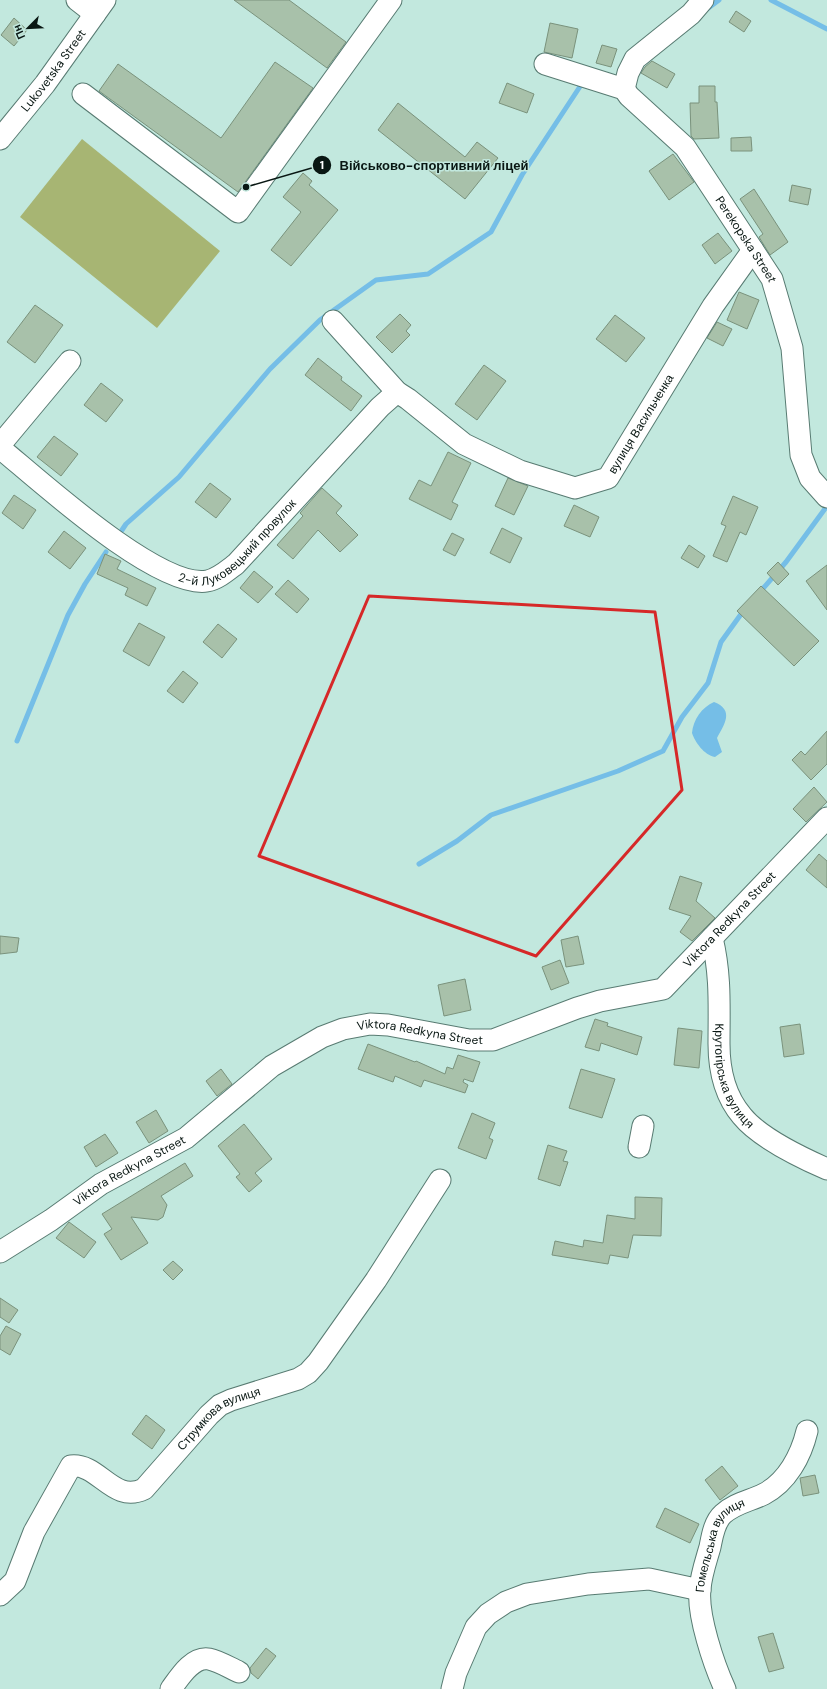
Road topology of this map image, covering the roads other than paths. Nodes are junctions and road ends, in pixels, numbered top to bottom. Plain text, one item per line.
1 (77, 0) edge
2 (391, 0) edge
3 (703, 0) edge
4 (100, 7) edge
5 (545, 64) dead end
6 (624, 89) junction
7 (83, 94) dead end
8 (0, 139) edge
9 (753, 250) junction
10 (333, 321) dead end
11 (70, 361) dead end
12 (396, 392) junction
13 (0, 447) edge
14 (827, 497) edge
15 (827, 818) edge
16 (712, 938) junction
17 (643, 1126) dead end
18 (639, 1147) dead end
19 (827, 1169) edge
20 (440, 1180) dead end
21 (0, 1252) edge
22 (808, 1431) dead end
23 (700, 1590) junction
24 (0, 1595) edge
25 (239, 1672) dead end
26 (171, 1689) edge
27 (452, 1689) edge
28 (725, 1689) edge

1 - 4 street
2 - 7 street
3 - 6 street
4 - 8 street, Lukovetska Street
5 - 6 street, Perekopska Street
6 - 9 street, Perekopska Street
9 - 12 street, вулиця Васильченка
9 - 14 street, Perekopska Street
10 - 12 street, вулиця Васильченка
11 - 13 street
12 - 13 street, 2-й Луковецький провулок
15 - 16 street, Viktora Redkyna Street
16 - 19 street, Крутогірська вулиця
16 - 21 street, Viktora Redkyna Street
17 - 18 street
20 - 24 street, Струмкова вулиця
22 - 23 street, Гомельська вулиця
23 - 27 street
23 - 28 street, Гомельська вулиця
25 - 26 street

